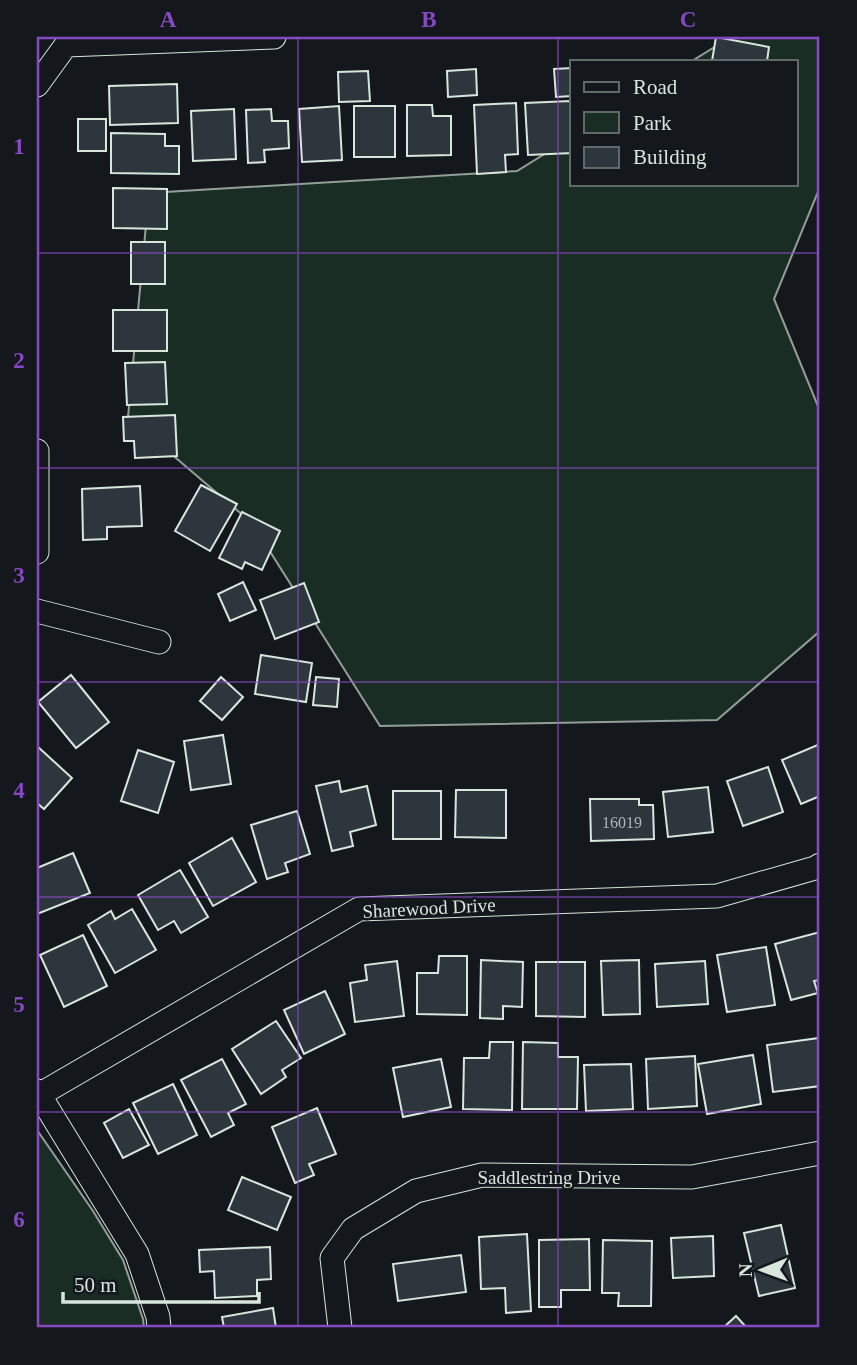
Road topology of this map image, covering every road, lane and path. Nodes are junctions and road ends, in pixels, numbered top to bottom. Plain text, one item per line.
1 (274, 37) edge
2 (37, 85) edge
3 (37, 451) edge
4 (37, 552) edge
5 (37, 611) edge
6 (159, 642) dead end
7 (820, 865) edge
8 (38, 1093) edge
9 (820, 1153) edge
10 (159, 1328) edge
11 (340, 1328) edge

1 - 2 street
3 - 4 street
5 - 6 street
7 - 8 street, Sharewood Drive
8 - 10 street
9 - 11 street, Saddlestring Drive

